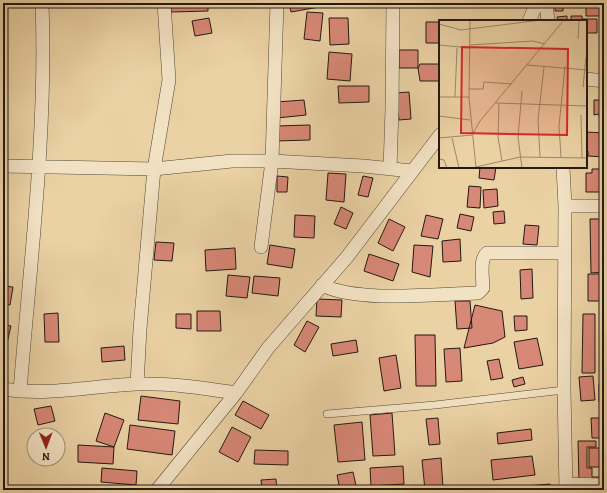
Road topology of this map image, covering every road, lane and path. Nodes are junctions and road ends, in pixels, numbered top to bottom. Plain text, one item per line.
1 (42, 3) edge
2 (164, 3) edge
3 (277, 3) edge
4 (393, 3) edge
5 (537, 3) edge
6 (546, 3) edge
7 (529, 20) edge
8 (548, 20) edge
9 (587, 79) edge
10 (604, 81) edge
11 (439, 136) edge
12 (272, 161) junction
13 (3, 166) edge
14 (38, 168) junction
15 (563, 168) edge
16 (154, 169) junction
17 (390, 169) junction
18 (412, 171) junction
19 (565, 206) junction
20 (604, 206) edge
21 (261, 247) dead end
22 (564, 253) junction
23 (322, 285) junction
24 (137, 384) junction
25 (3, 389) edge
26 (564, 390) junction
27 (20, 391) junction
28 (236, 393) junction
29 (326, 414) dead end
30 (604, 485) edge
31 (566, 487) edge
32 (157, 490) edge

1 - 14 street
2 - 16 street
3 - 12 street
4 - 17 street
5 - 7 street
6 - 8 street
9 - 10 street
11 - 18 street
12 - 16 street
12 - 17 street
12 - 21 street
13 - 14 street
14 - 16 street
14 - 27 street
15 - 19 street
16 - 24 street
17 - 18 street
18 - 23 street
19 - 20 street
19 - 22 street
22 - 23 street
22 - 26 street
23 - 28 street
24 - 27 street
24 - 28 street
25 - 27 street
26 - 29 lane
26 - 31 street
28 - 32 street
30 - 31 street

